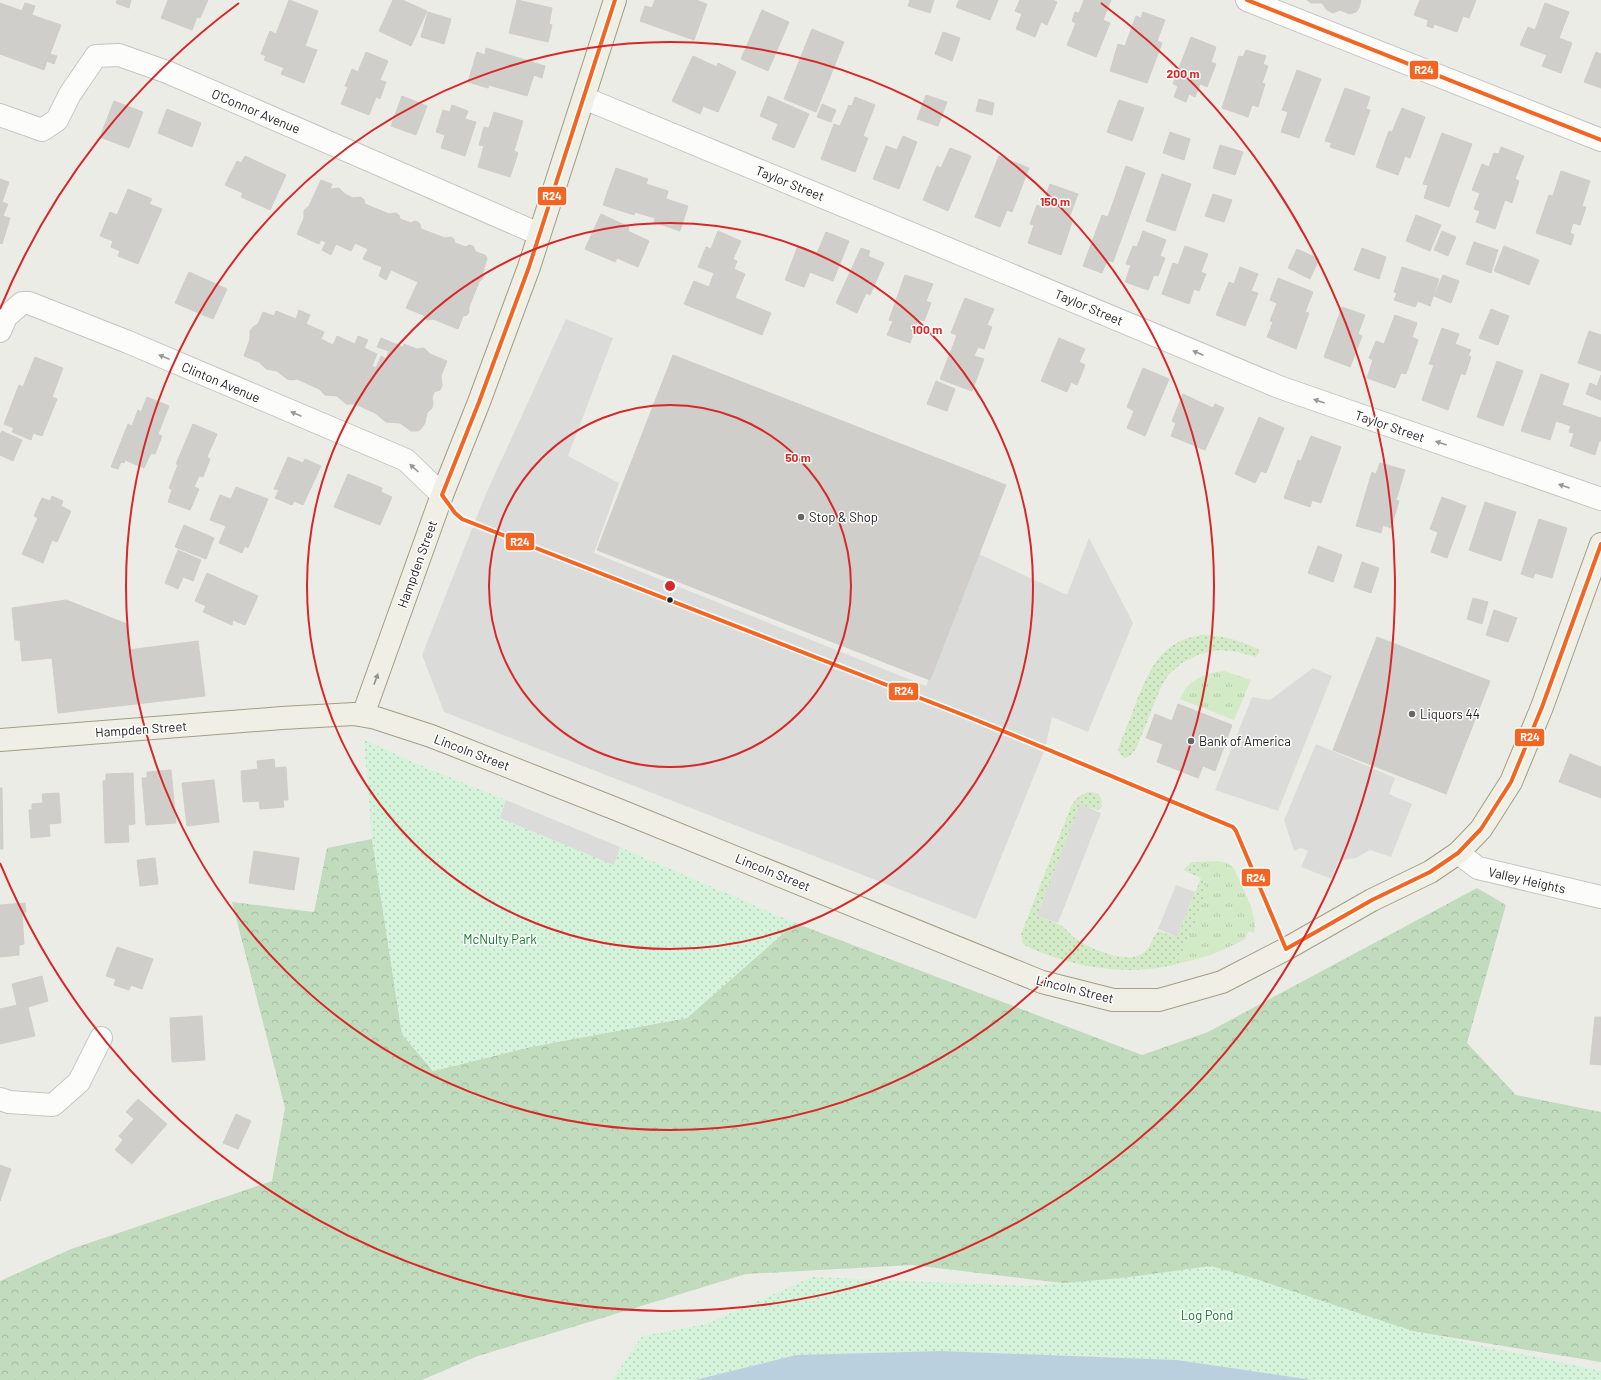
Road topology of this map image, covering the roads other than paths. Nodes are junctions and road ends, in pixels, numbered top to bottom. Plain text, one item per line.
1 (615, 0) edge
2 (1247, 0) edge
3 (584, 98) junction
4 (0, 115) edge
5 (1601, 140) edge
6 (539, 234) junction
7 (0, 331) edge
8 (442, 495) junction
9 (1601, 499) edge
10 (1601, 544) edge
11 (363, 715) junction
12 (0, 740) edge
13 (1458, 853) junction
14 (1601, 897) edge
15 (101, 1038) dead end
16 (0, 1099) edge

1 - 3 main road, Hampden Street
2 - 5 street
3 - 6 main road, Hampden Street
9 -> 3 street, Taylor Street
4 - 6 street, O'Connor Avenue
6 - 8 main road, Hampden Street
8 -> 7 street, Clinton Avenue
11 -> 8 main road, Hampden Street
10 - 13 main road, Lincoln Street
11 - 12 main road, Hampden Street
11 - 13 main road, Lincoln Street
13 - 14 street, Valley Heights
15 - 16 street

